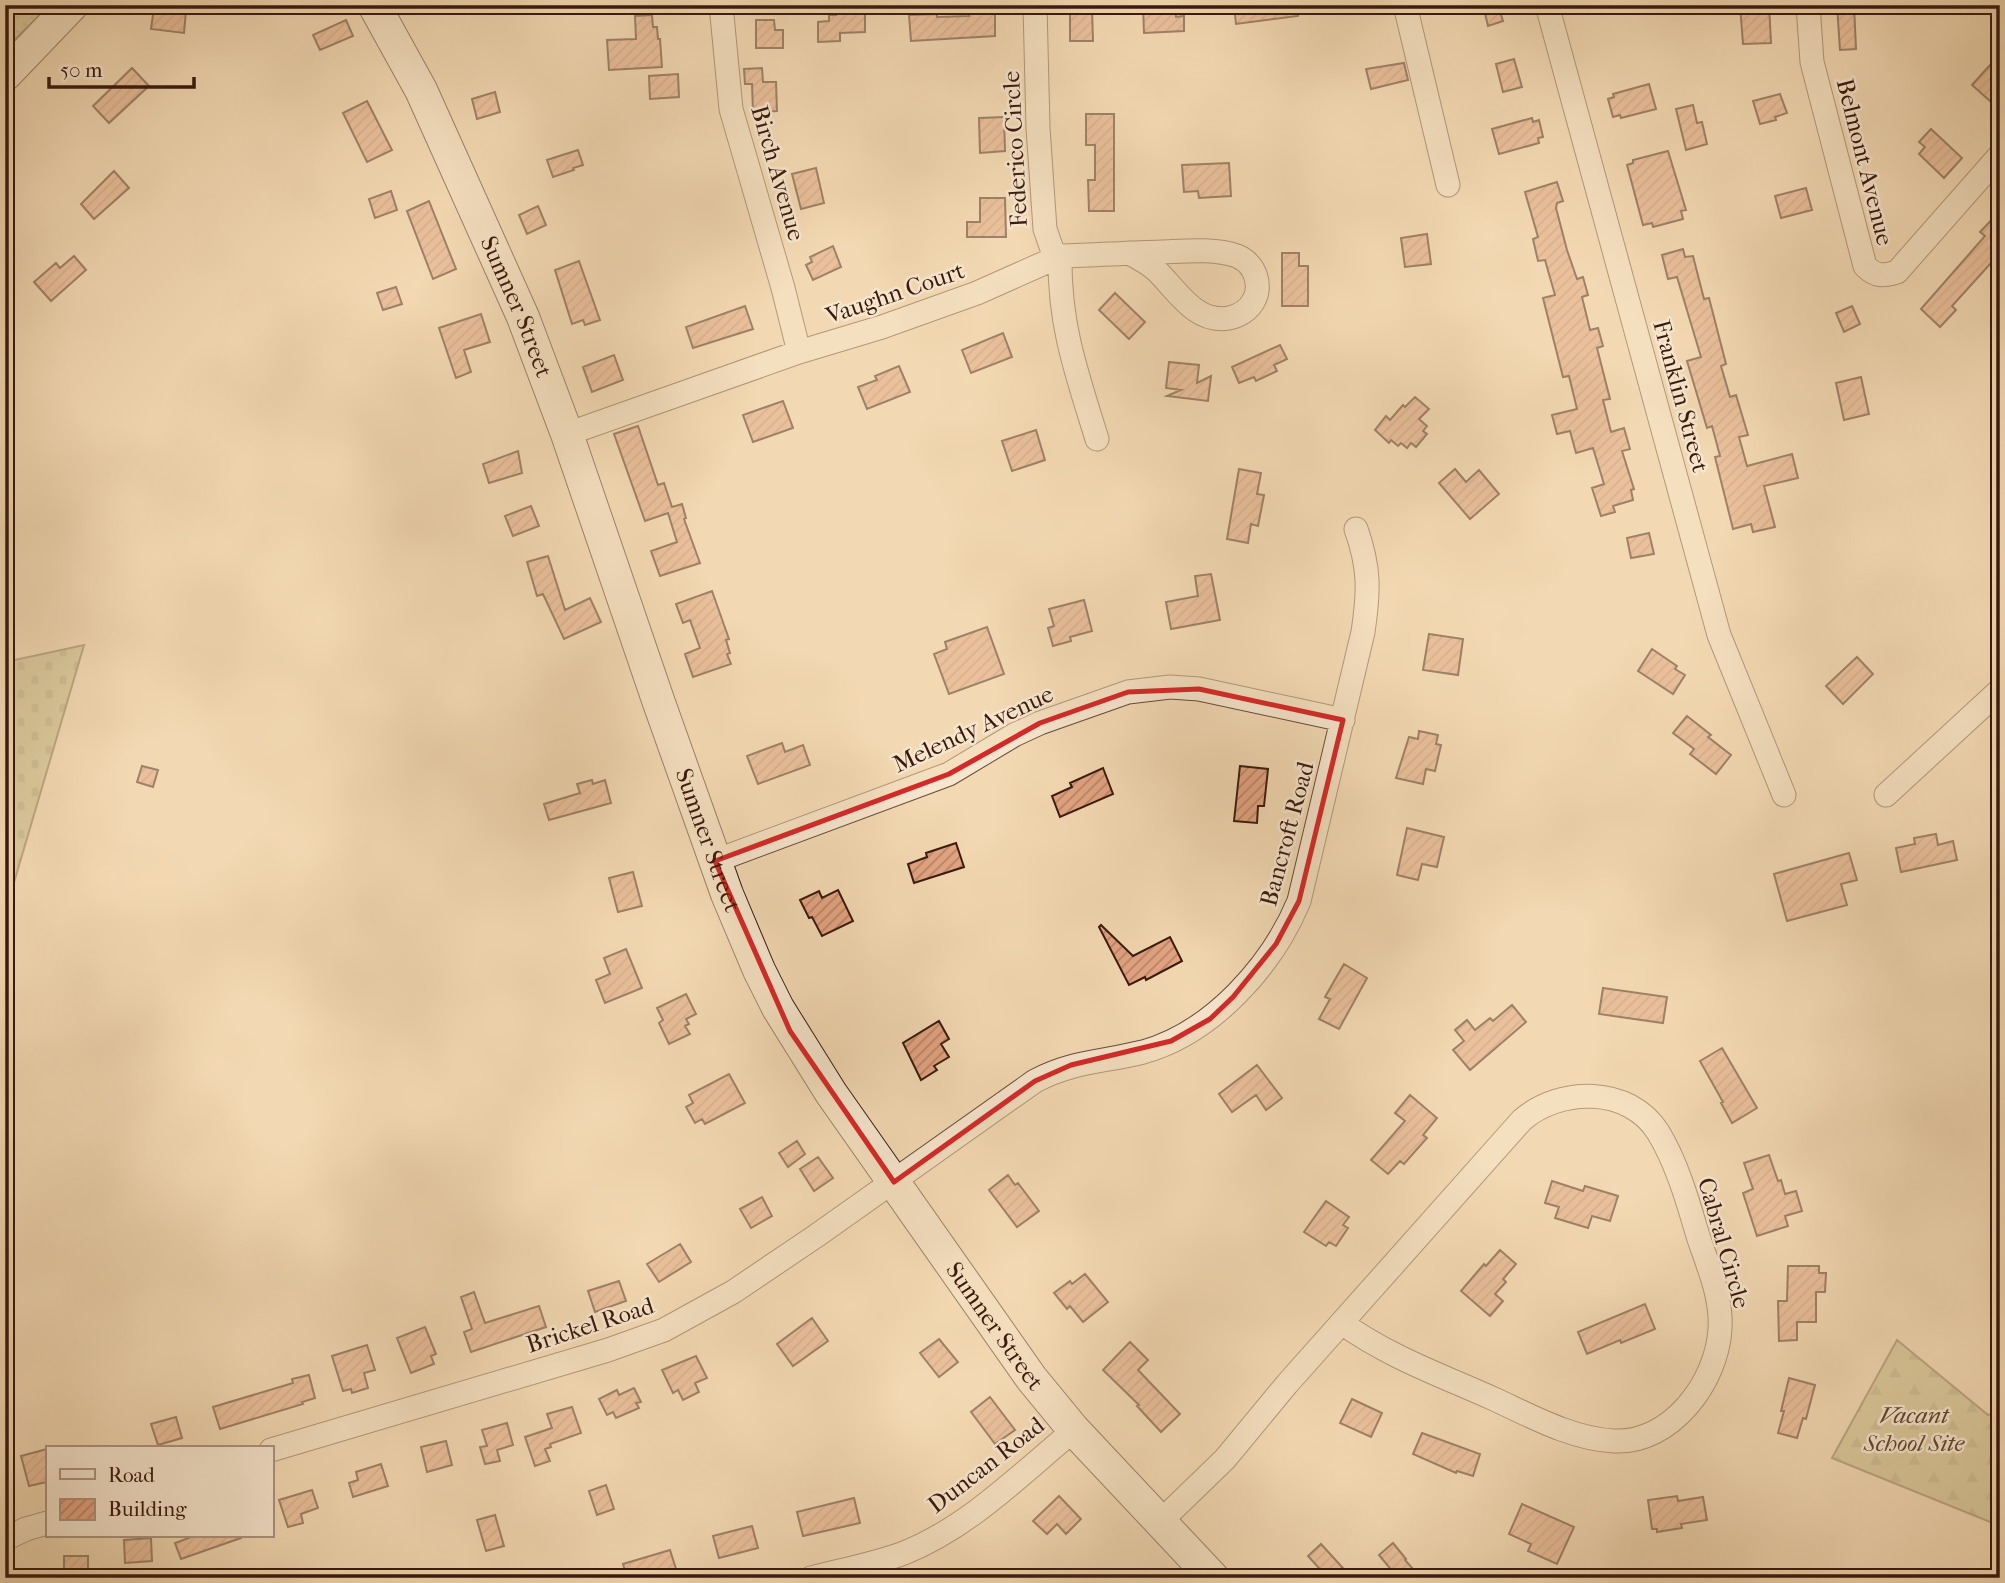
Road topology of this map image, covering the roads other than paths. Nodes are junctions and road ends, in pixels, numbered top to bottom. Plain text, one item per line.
1 (72, 5) edge
2 (374, 5) edge
3 (721, 5) edge
4 (1035, 5) edge
5 (1405, 5) edge
6 (1547, 5) edge
7 (1808, 5) edge
8 (5, 75) edge
9 (2000, 155) edge
10 (1448, 185) dead end
11 (1129, 253) junction
12 (1060, 256) junction
13 (799, 352) junction
14 (567, 435) junction
15 (1097, 439) dead end
16 (1356, 529) dead end
17 (2000, 690) edge
18 (1343, 720) junction
19 (1784, 794) dead end
20 (1886, 794) dead end
21 (715, 861) junction
22 (894, 1182) junction
23 (1342, 1323) junction
24 (1074, 1430) junction
25 (273, 1449) edge
26 (1160, 1522) junction
27 (46, 1523) edge
28 (5, 1539) edge
29 (811, 1578) edge
30 (1213, 1578) edge

1 - 8 main road
2 - 14 main road, Sumner Street
3 - 13 street, Birch Avenue
4 - 12 street, Federico Circle
5 - 10 street
6 - 19 street, Franklin Street
7 - 9 street, Belmont Avenue
11 - 11 street
11 - 12 street
12 - 13 street, Vaughn Court
12 - 15 street
13 - 14 street, Vaughn Court
14 - 21 main road, Sumner Street
16 - 18 street, Bancroft Road
17 - 20 street
18 - 21 street, Melendy Avenue
18 - 22 street, Bancroft Road
21 - 22 main road, Sumner Street
22 - 24 main road, Sumner Street
22 - 25 street, Brickel Road
23 - 23 street, Cabral Circle
23 - 26 street, Cabral Circle
24 - 26 main road, Sumner Street
24 - 29 street, Duncan Road
26 - 30 main road, Sumner Street
27 - 28 street

